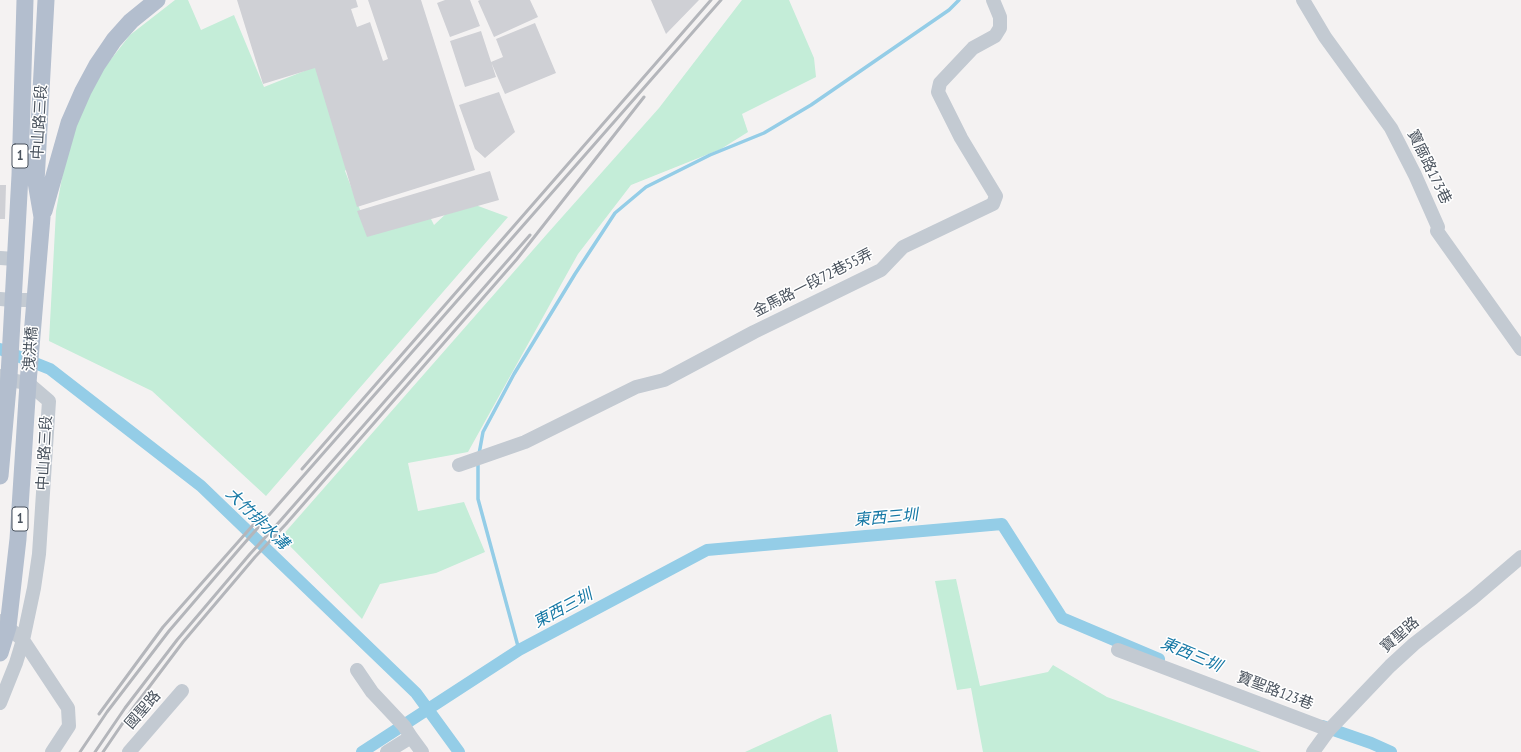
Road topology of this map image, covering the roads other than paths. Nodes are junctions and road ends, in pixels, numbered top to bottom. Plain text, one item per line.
1 (12, 0) edge
2 (25, 0) edge
3 (46, 0) edge
4 (157, 0) edge
5 (993, 0) edge
6 (1303, 0) edge
7 (24, 27) junction
8 (42, 217) junction
9 (7, 259) edge
10 (6, 300) edge
11 (34, 307) junction
12 (1521, 349) edge
13 (28, 380) junction
14 (5, 382) edge
15 (459, 465) dead end
16 (0, 476) edge
17 (1521, 556) edge
18 (4, 624) edge
19 (23, 640) junction
20 (1118, 650) dead end
21 (0, 654) edge
22 (357, 670) dead end
23 (182, 691) dead end
24 (0, 703) edge
25 (1330, 730) junction
26 (411, 737) junction
27 (52, 752) edge
28 (129, 752) edge
29 (388, 752) edge
30 (422, 752) edge
31 (1313, 752) edge

1 - 7 main road
2 - 7 main road, 中山路三段 / 1
3 - 8 main road, 中山路三段 / 1
4 - 8 main road, 1
5 - 15 street, 金馬路一段72巷55弄
6 - 12 street, 寶廍路173巷
7 - 9 main road, 中山路三段 / 1
8 - 11 main road, 中山路三段 / 1
9 - 10 main road, 中山路三段 / 1
10 - 11 street
10 - 14 main road, 洩洪橋 / 1
11 - 13 main road, 洩洪橋 / 1
13 - 14 street
13 - 18 main road, 中山路三段 / 1
13 - 19 street, 中山路三段 / 1
14 - 16 main road, 1
17 - 25 street, 寶聖路
18 - 19 street
18 - 21 main road, 中山路三段 / 1
19 - 24 street, 中山路三段 / 1
19 - 27 street
20 - 25 street, 寶聖路123巷
22 - 26 street
23 - 28 street, 國聖路
25 - 31 street, 寶聖路
26 - 29 street
26 - 30 street

